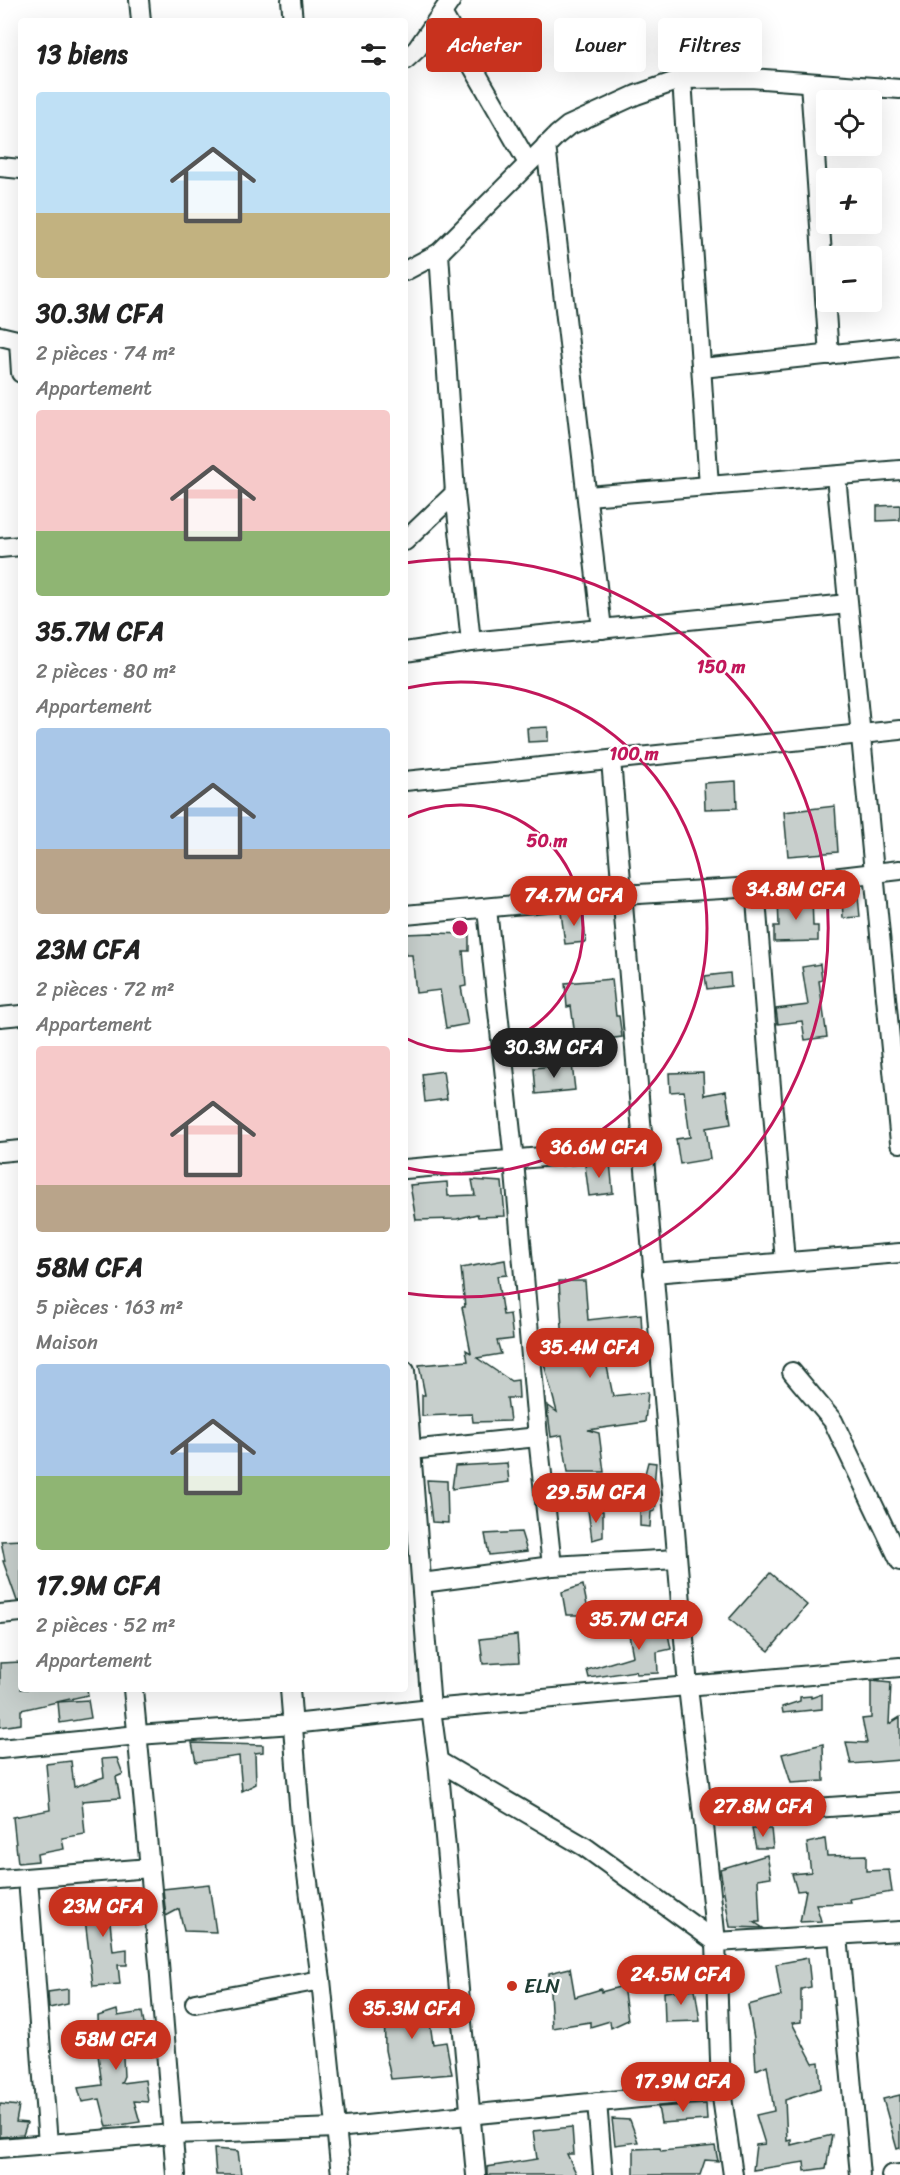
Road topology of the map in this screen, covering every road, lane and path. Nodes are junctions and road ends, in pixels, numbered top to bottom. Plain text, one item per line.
1 (138, 0) edge
2 (291, 0) edge
3 (447, 7) edge
4 (141, 18) edge
5 (293, 18) edge
6 (408, 57) edge
7 (682, 79) junction
8 (810, 83) junction
9 (900, 88) edge
10 (546, 145) junction
11 (528, 163) junction
12 (0, 167) edge
13 (18, 169) edge
14 (439, 253) junction
15 (408, 270) edge
16 (0, 336) edge
17 (18, 340) edge
18 (900, 347) edge
19 (829, 355) junction
20 (702, 368) junction
21 (900, 470) edge
22 (836, 476) junction
23 (709, 486) junction
24 (454, 493) junction
25 (588, 496) junction
26 (408, 538) edge
27 (18, 546) edge
28 (0, 548) edge
29 (848, 604) junction
30 (602, 629) junction
31 (471, 642) junction
32 (408, 652) edge
33 (900, 730) edge
34 (860, 733) junction
35 (611, 760) junction
36 (408, 781) edge
37 (900, 870) edge
38 (874, 873) junction
39 (755, 887) junction
40 (622, 895) junction
41 (486, 909) junction
42 (408, 915) edge
43 (18, 1015) edge
44 (0, 1017) edge
45 (900, 1143) edge
46 (645, 1148) junction
47 (18, 1150) edge
48 (0, 1152) edge
49 (514, 1161) junction
50 (408, 1169) edge
51 (900, 1253) edge
52 (785, 1262) junction
53 (653, 1273) junction
54 (792, 1372) dead end
55 (408, 1418) edge
56 (538, 1437) junction
57 (410, 1450) junction
58 (677, 1559) junction
59 (900, 1561) edge
60 (552, 1566) junction
61 (422, 1583) junction
62 (0, 1609) edge
63 (18, 1612) edge
64 (900, 1667) edge
65 (688, 1687) junction
66 (133, 1692) edge
67 (290, 1692) edge
68 (431, 1709) junction
69 (293, 1724) junction
70 (138, 1735) junction
71 (0, 1749) edge
72 (438, 1761) junction
73 (900, 1802) edge
74 (704, 1816) junction
75 (150, 1868) junction
76 (28, 1878) junction
77 (0, 1880) edge
78 (900, 1930) edge
79 (838, 1936) junction
80 (716, 1942) junction
81 (321, 1980) junction
82 (195, 2003) dead end
83 (720, 2090) junction
84 (597, 2102) junction
85 (471, 2114) junction
86 (336, 2128) junction
87 (173, 2134) junction
88 (48, 2144) junction
89 (0, 2148) edge
90 (900, 2174) edge
91 (176, 2175) edge
92 (341, 2175) edge
93 (476, 2175) edge
94 (603, 2175) edge
95 (733, 2175) edge
96 (860, 2175) edge
97 (891, 2175) edge

1 - 4 street
2 - 5 street
3 - 6 street
3 - 11 street
7 - 8 street
7 - 10 street
7 - 20 street
8 - 9 street
8 - 19 street
10 - 11 street
10 - 25 street
11 - 14 street
12 - 13 street
14 - 15 street
14 - 24 street
16 - 17 street
18 - 19 street
19 - 20 street
20 - 23 street
21 - 22 street
22 - 23 street
22 - 29 street
23 - 25 street
24 - 26 street
24 - 31 street
25 - 30 street
27 - 28 street
29 - 30 street
29 - 34 street
30 - 31 street
31 - 32 street
33 - 34 street
34 - 35 street
34 - 38 street
35 - 36 street
35 - 40 street
37 - 38 street
38 - 39 street
38 - 45 street
39 - 40 street
39 - 52 street
40 - 41 street
40 - 46 street
41 - 42 street
41 - 49 street
43 - 44 street
46 - 49 street
46 - 53 street
47 - 48 street
49 - 50 street
49 - 56 street
51 - 52 street
52 - 53 street
53 - 58 street
54 - 59 street
55 - 57 street
56 - 57 street
56 - 60 street
57 - 61 street
58 - 60 street
58 - 65 street
60 - 61 street
61 - 68 street
62 - 63 street
64 - 65 street
65 - 68 street
65 - 74 street
66 - 70 street
67 - 69 street
68 - 69 street
68 - 72 street
69 - 70 street
69 - 81 street
70 - 71 street
70 - 75 street
72 - 80 street
72 - 85 street
73 - 74 street
74 - 80 street
75 - 76 street
75 - 87 street
76 - 77 street
76 - 88 street
78 - 79 street
79 - 80 street
79 - 96 street
80 - 83 street
81 - 82 street
81 - 86 street
83 - 84 street
83 - 95 street
84 - 85 street
84 - 94 street
85 - 86 street
85 - 93 street
86 - 87 street
86 - 92 street
87 - 88 street
87 - 91 street
88 - 89 street
90 - 97 street

